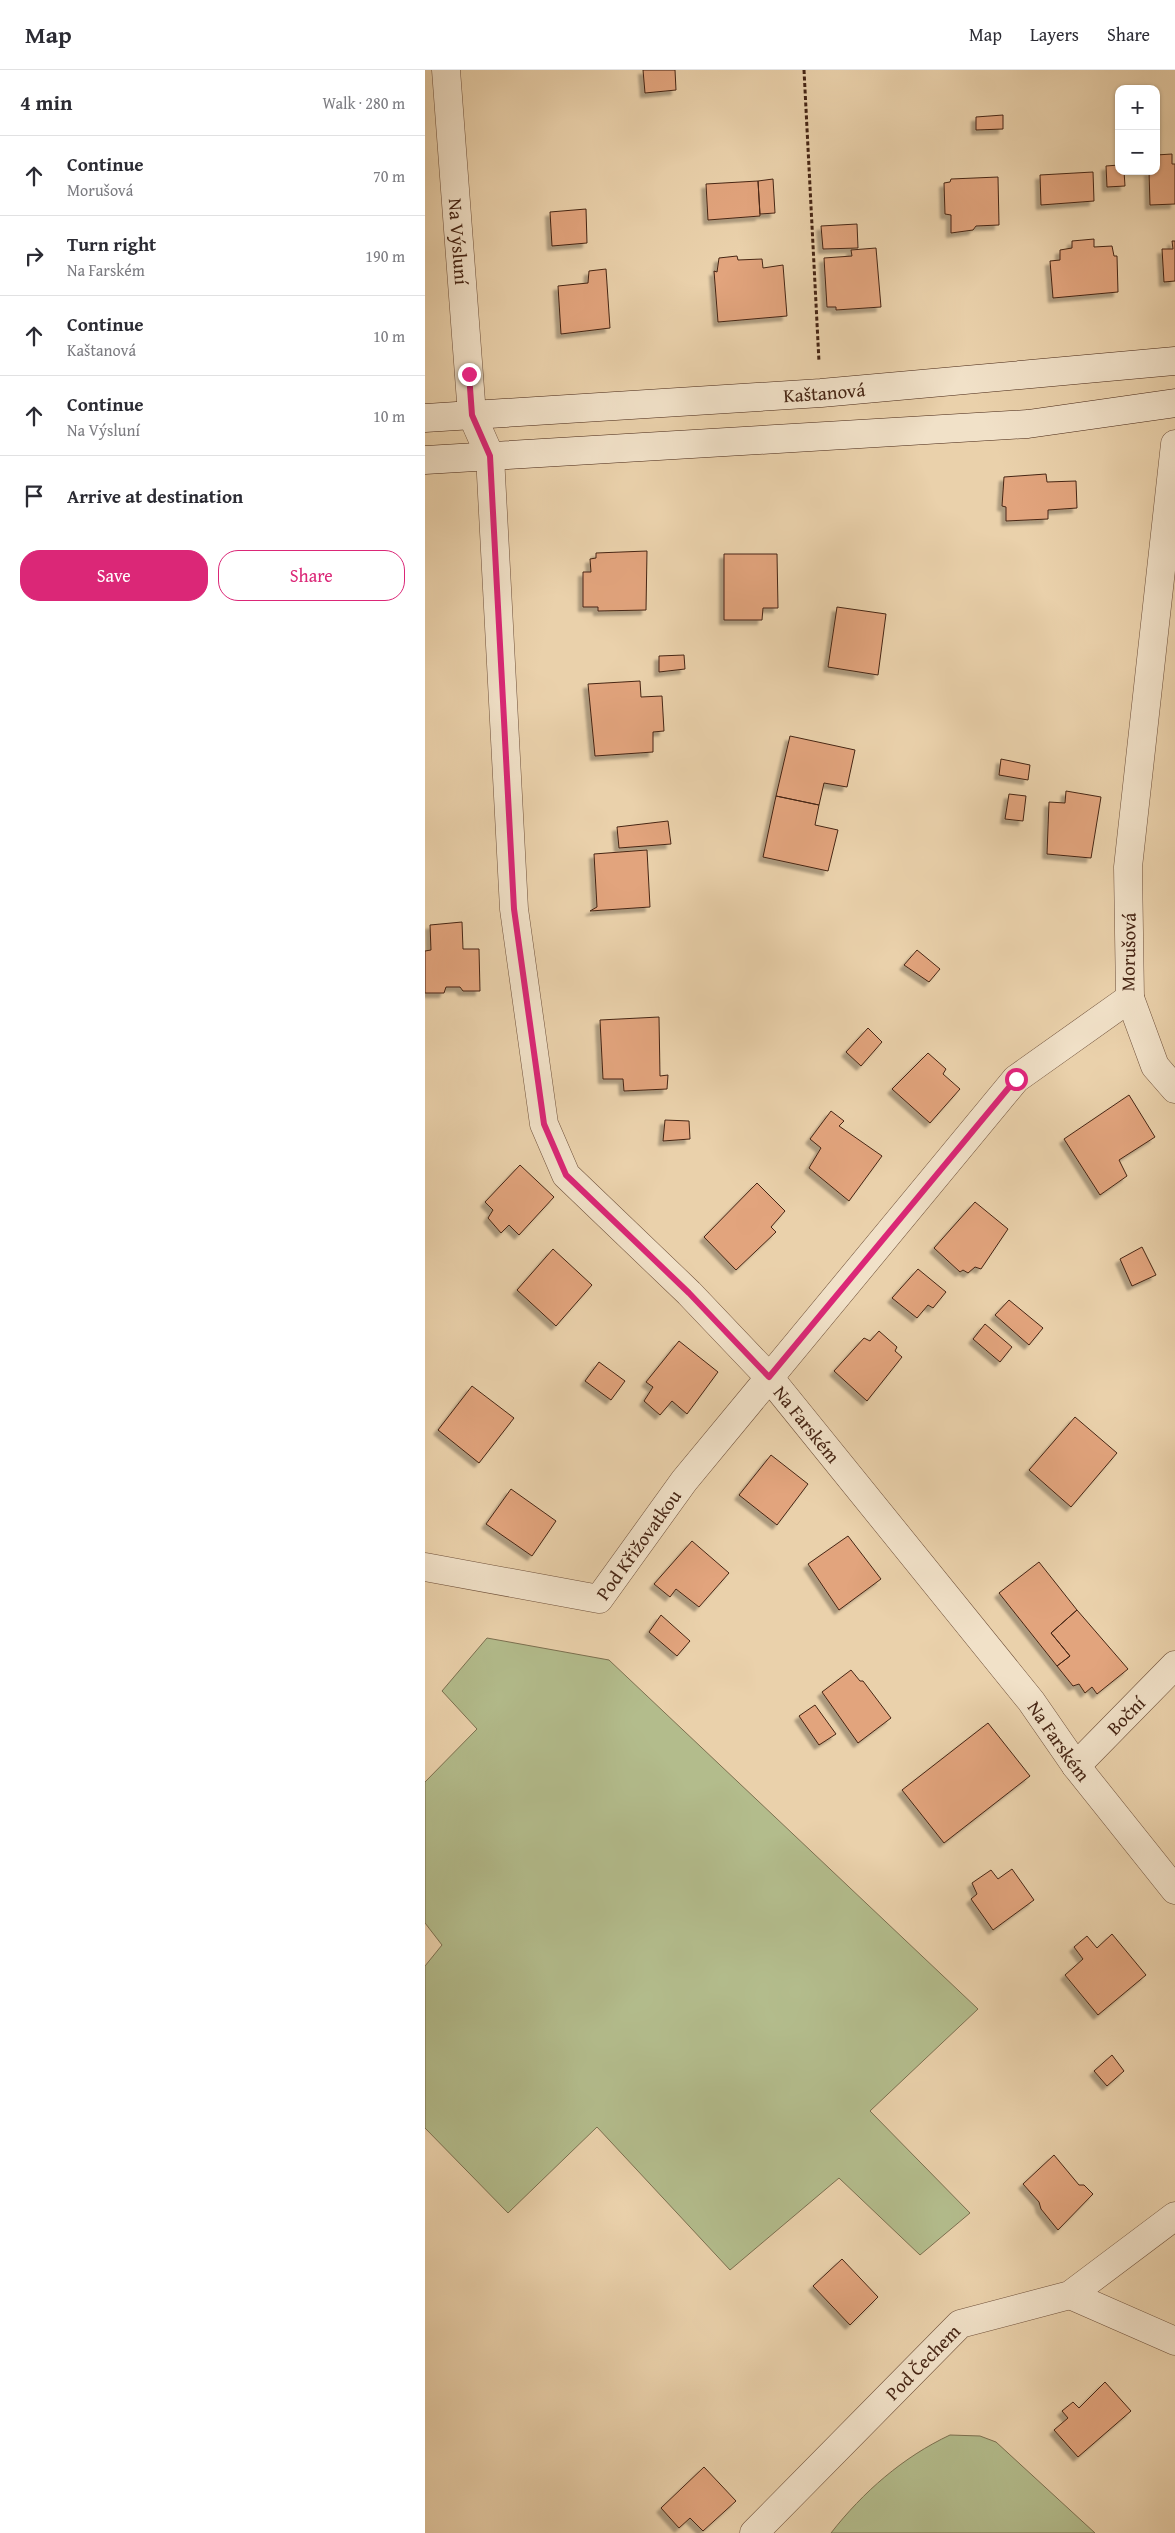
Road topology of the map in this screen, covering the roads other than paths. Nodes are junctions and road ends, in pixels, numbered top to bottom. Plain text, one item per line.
1 (446, 70) edge
2 (1175, 361) edge
3 (1175, 403) edge
4 (472, 415) junction
5 (425, 418) edge
6 (1175, 444) edge
7 (490, 456) junction
8 (425, 460) edge
9 (1130, 998) junction
10 (1175, 1089) edge
11 (769, 1377) junction
12 (425, 1567) edge
13 (1175, 1665) edge
14 (1076, 1766) junction
15 (1175, 1890) edge
16 (1175, 2216) edge
17 (1070, 2295) junction
18 (1175, 2341) edge
19 (754, 2533) edge

1 - 4 street, Na Výsluní
2 - 4 street, Kaštanová
3 - 7 street
4 - 5 street, Kaštanová
4 - 7 street
6 - 9 street, Morušová
7 - 8 street
7 - 11 street, Na Farském
9 - 10 street
9 - 11 street, Morušová
11 - 12 street, Pod Křižovatkou
11 - 14 street, Na Farském
13 - 14 street, Boční
14 - 15 street, Na Farském
16 - 17 street, Pod Čechem
17 - 18 street
17 - 19 street, Pod Čechem

